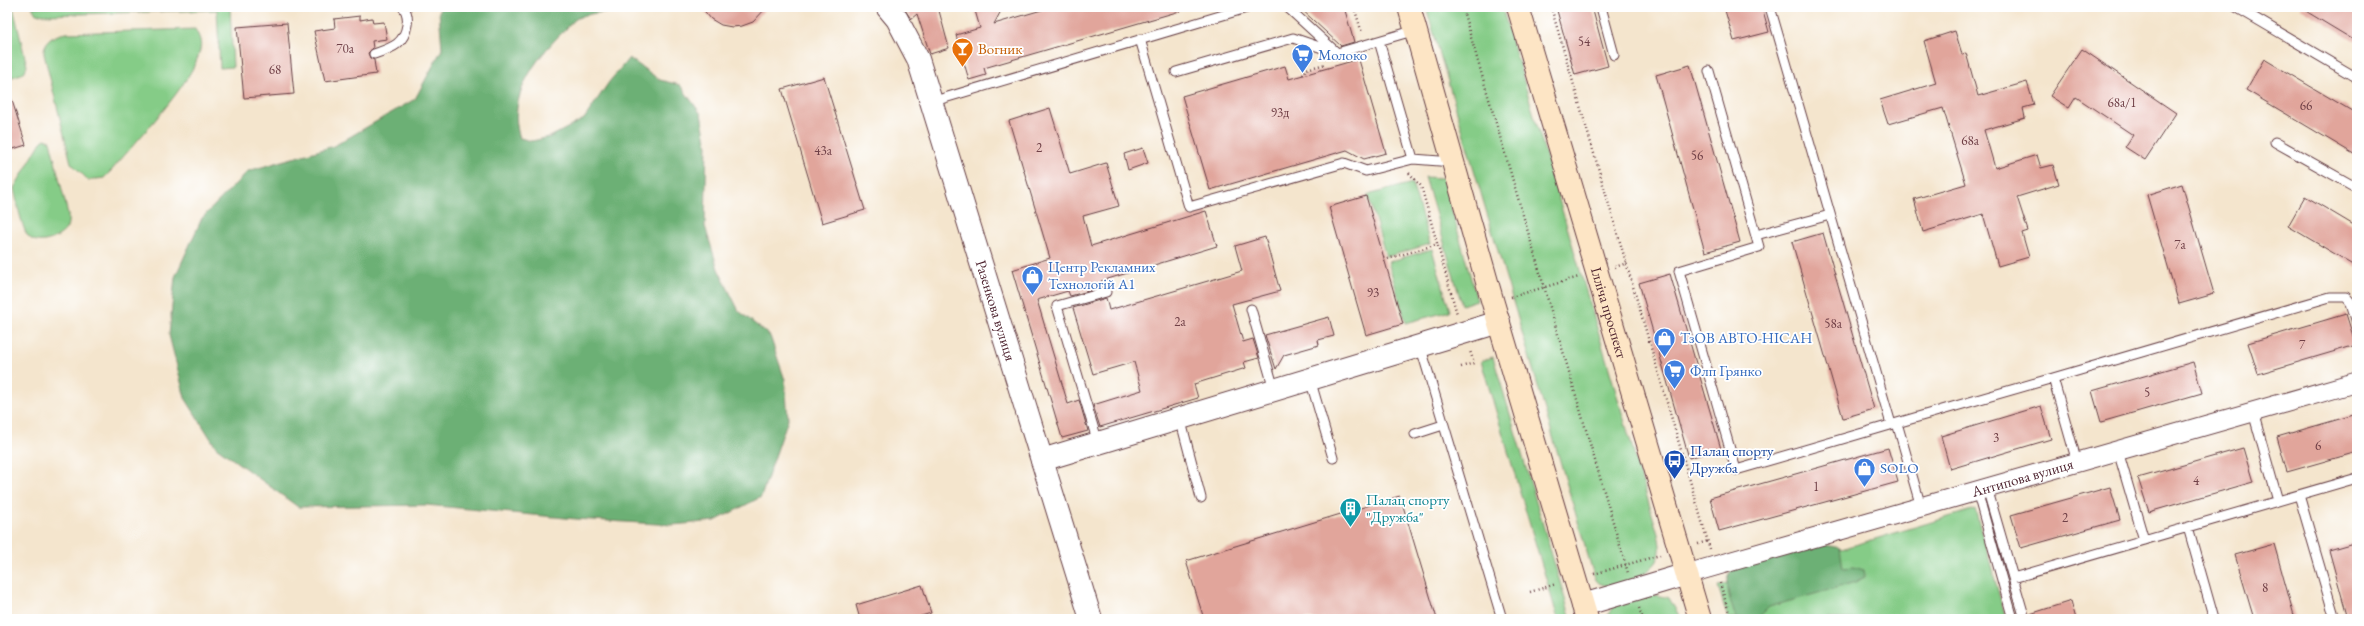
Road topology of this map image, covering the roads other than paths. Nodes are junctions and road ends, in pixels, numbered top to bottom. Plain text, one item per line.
1 (403, 7) edge
2 (887, 7) edge
3 (1250, 7) edge
4 (1287, 7) edge
5 (1409, 7) edge
6 (1518, 7) edge
7 (1601, 7) edge
8 (1770, 7) edge
9 (2236, 7) edge
10 (1416, 30) junction
11 (1140, 39) junction
12 (1379, 41) junction
13 (1337, 53) junction
14 (374, 54) dead end
15 (1614, 55) dead end
16 (1709, 71) dead end
17 (1176, 72) dead end
18 (2357, 78) edge
19 (932, 102) junction
20 (2275, 142) dead end
21 (1413, 159) junction
22 (1453, 162) junction
23 (2357, 188) edge
24 (1830, 215) junction
25 (1756, 235) junction
26 (1106, 292) dead end
27 (1251, 309) dead end
28 (1496, 312) junction
29 (2357, 323) edge
30 (1420, 345) junction
31 (2052, 378) junction
32 (1310, 379) junction
33 (2357, 382) edge
34 (1274, 390) junction
35 (2253, 412) junction
36 (1180, 418) junction
37 (1894, 424) junction
38 (1443, 425) junction
39 (1416, 434) dead end
40 (1098, 443) junction
41 (2118, 451) junction
42 (1333, 458) dead end
43 (1042, 460) junction
44 (2077, 462) junction
45 (2357, 478) edge
46 (1982, 490) junction
47 (2299, 495) junction
48 (1201, 498) dead end
49 (2278, 501) junction
50 (1921, 507) junction
51 (2188, 527) junction
52 (2144, 540) junction
53 (1687, 574) junction
54 (2013, 578) junction
55 (1585, 612) edge
56 (1091, 619) edge
57 (1502, 619) edge
58 (1700, 619) edge
59 (2013, 619) edge
60 (2025, 619) edge
61 (2214, 619) edge
62 (2335, 619) edge

1 - 14 lane
2 - 19 street, Разенкова вулиця
3 - 11 lane
4 - 13 lane
5 - 10 main road
6 - 53 main road, Ілліча проспект
7 - 15 lane
8 - 24 lane
9 - 18 lane
10 - 12 lane
10 - 22 main road
11 - 19 lane
11 - 21 lane
12 - 13 lane
12 - 21 lane
13 - 17 lane
16 - 25 lane
19 - 43 street, Разенкова вулиця
20 - 23 lane
21 - 22 lane
22 - 28 main road
24 - 25 lane
24 - 37 lane
25 - 37 lane
26 - 40 lane
27 - 34 lane
28 - 30 street
28 - 55 main road
29 - 31 lane
30 - 32 street
30 - 38 lane
31 - 37 lane
31 - 44 lane
32 - 34 street
32 - 42 lane
33 - 35 street, Антипова вулиця
34 - 36 street
35 - 41 street, Антипова вулиця
35 - 49 lane
36 - 40 street
36 - 48 lane
37 - 50 lane
38 - 39 lane
38 - 57 lane
40 - 43 street
41 - 44 street, Антипова вулиця
41 - 52 lane
43 - 56 street, Разенкова вулиця
44 - 46 street, Антипова вулиця
45 - 47 lane
46 - 50 street, Антипова вулиця
46 - 54 lane
46 - 59 lane
47 - 49 lane
47 - 62 lane
49 - 51 lane
50 - 53 street, Антипова вулиця
51 - 52 lane
51 - 61 lane
52 - 54 lane
53 - 55 street
53 - 58 main road, Ілліча проспект
54 - 60 lane

